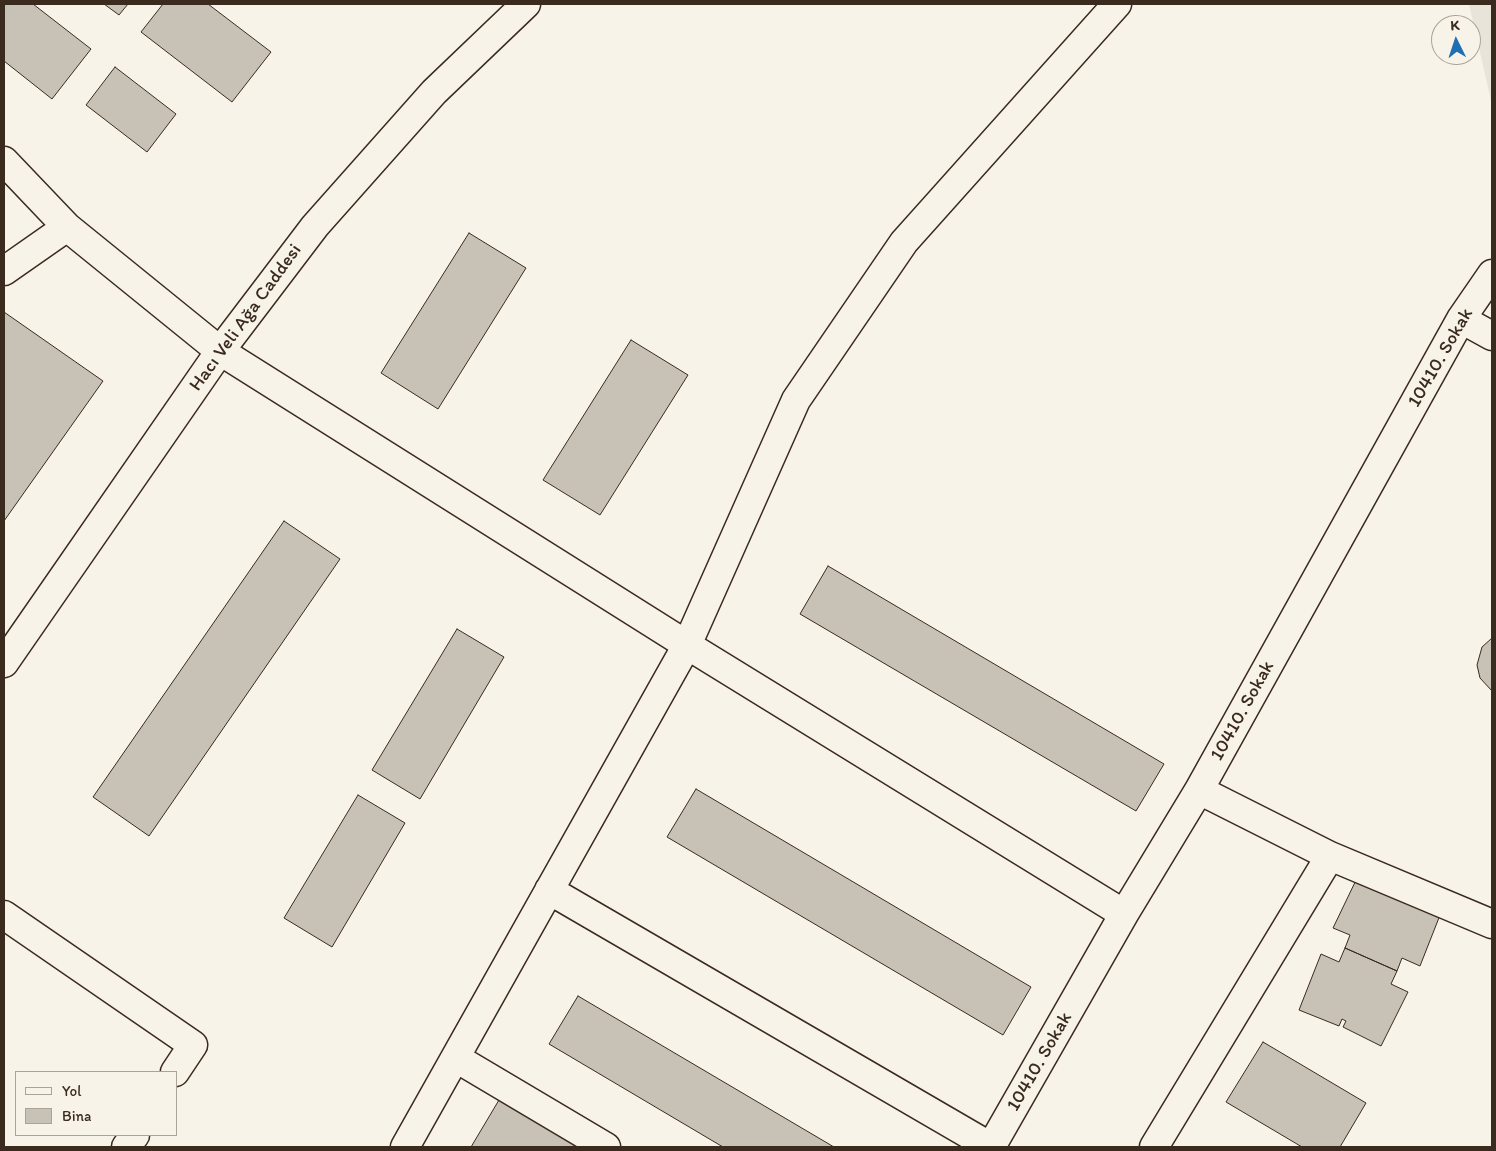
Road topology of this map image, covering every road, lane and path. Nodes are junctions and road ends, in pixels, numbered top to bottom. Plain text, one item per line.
1 (526, 4) edge
2 (1117, 4) edge
3 (4, 161) edge
4 (67, 227) junction
5 (4, 271) edge
6 (1492, 274) edge
7 (1461, 319) junction
8 (1492, 336) edge
9 (220, 351) junction
10 (687, 645) junction
11 (4, 663) edge
12 (1199, 790) junction
13 (1330, 856) junction
14 (549, 890) junction
15 (1124, 914) junction
16 (4, 915) edge
17 (1492, 924) edge
18 (456, 1058) junction
19 (176, 1071) edge
20 (133, 1136) edge
21 (126, 1147) edge
22 (405, 1147) edge
23 (606, 1147) edge
24 (991, 1147) edge
25 (1154, 1147) edge

1 - 9 street, Hacı Veli Ağa Caddesi
2 - 10 street
3 - 4 street
4 - 5 street
4 - 9 street
6 - 7 street, 10410. Sokak
7 - 8 street
7 - 12 street, 10410. Sokak
9 - 10 street
9 - 11 street, Hacı Veli Ağa Caddesi
10 - 14 street
10 - 15 street
12 - 13 street
12 - 15 street, 10410. Sokak
13 - 17 street
13 - 25 street
14 - 18 street
14 - 24 street
15 - 24 street, 10410. Sokak
16 - 19 street
18 - 22 street
18 - 23 street
20 - 21 street

